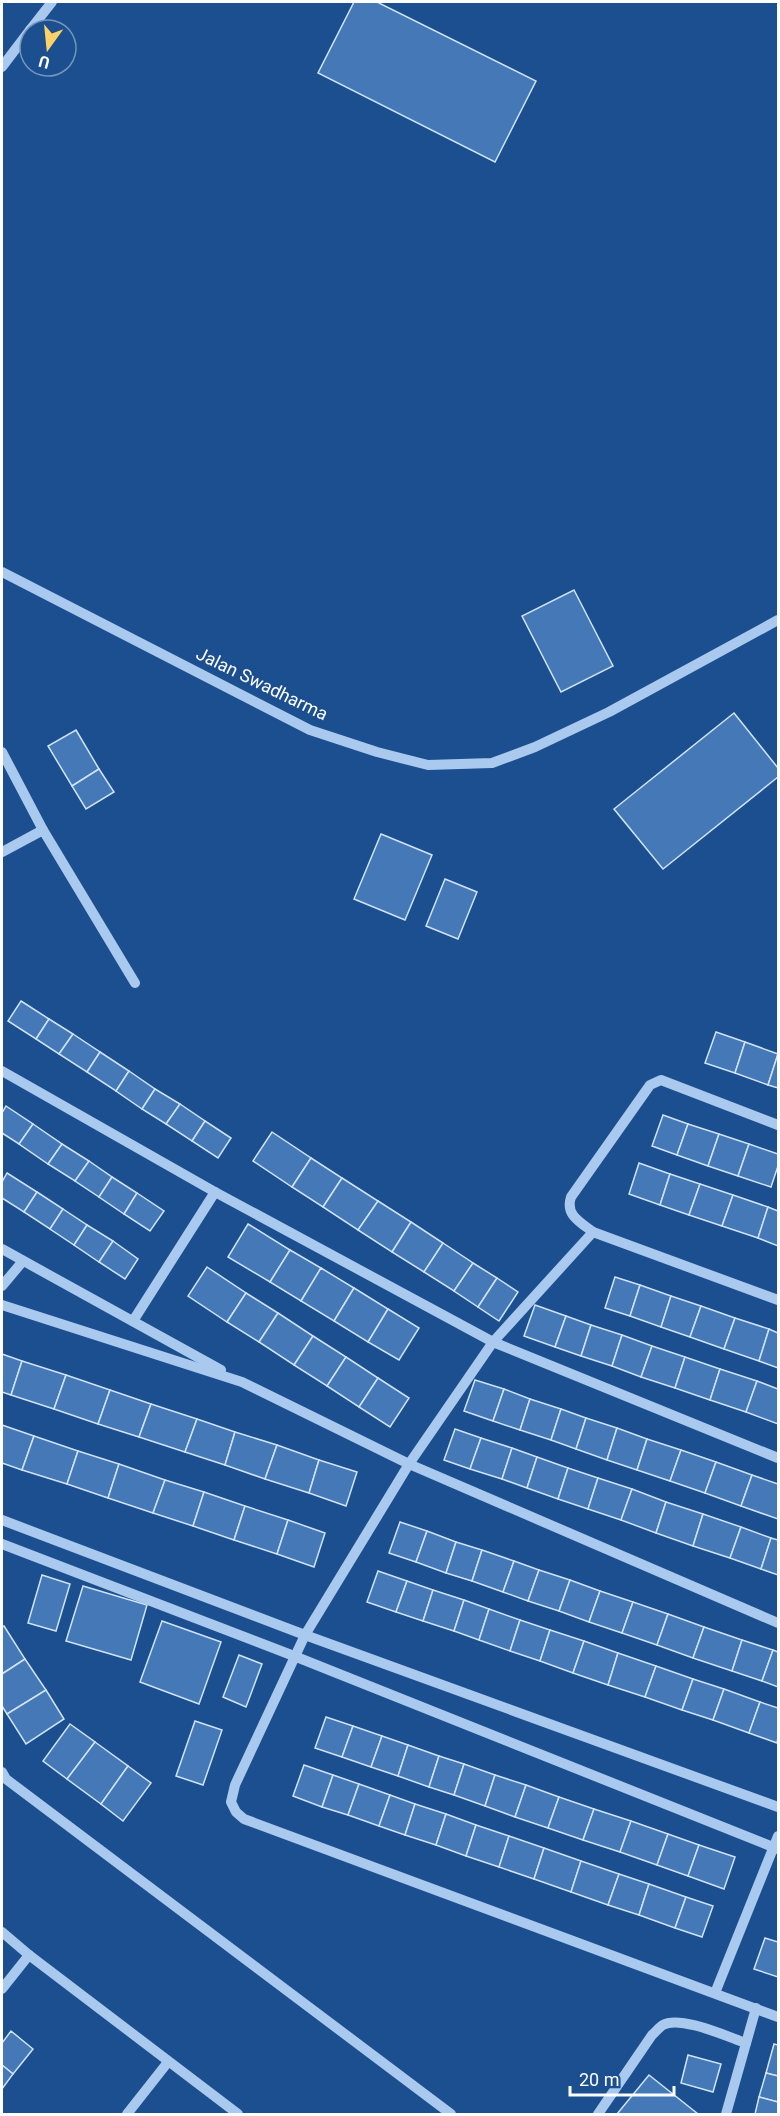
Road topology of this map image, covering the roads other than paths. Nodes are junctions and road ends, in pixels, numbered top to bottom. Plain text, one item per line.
1 (52, 2) edge
2 (39, 18) edge
3 (18, 46) edge
4 (2, 67) edge
5 (2, 572) edge
6 (778, 620) edge
7 (2, 752) edge
8 (43, 830) junction
9 (2, 852) edge
10 (135, 983) dead end
11 (2, 1071) edge
12 (778, 1125) edge
13 (215, 1192) junction
14 (593, 1232) junction
15 (2, 1249) edge
16 (23, 1262) junction
17 (2, 1286) edge
18 (778, 1300) edge
19 (2, 1305) edge
20 (133, 1321) junction
21 (493, 1342) junction
22 (242, 1382) junction
23 (778, 1458) edge
24 (409, 1464) junction
25 (2, 1520) edge
26 (2, 1544) edge
27 (778, 1623) edge
28 (305, 1635) junction
29 (294, 1656) junction
30 (3, 1778) edge
31 (778, 1807) edge
32 (777, 1844) edge
33 (2, 1932) edge
34 (28, 1955) junction
35 (2, 1989) edge
36 (716, 1993) junction
37 (756, 2008) junction
38 (778, 2017) edge
39 (746, 2043) junction
40 (168, 2062) junction
41 (127, 2115) edge
42 (238, 2115) edge
43 (451, 2115) edge
44 (598, 2115) edge
45 (726, 2115) edge

1 - 2 street
3 - 4 street
5 - 6 street, Jalan Swadharma
7 - 8 street
8 - 9 street
8 - 10 street
11 - 13 street
12 - 14 street
13 - 20 street
13 - 21 street
14 - 18 street
14 - 21 street
15 - 16 street
16 - 17 street
16 - 20 street
19 - 22 street
20 - 22 street
21 - 23 street
21 - 24 street
22 - 24 street
24 - 27 street
24 - 28 street
25 - 28 street
26 - 29 street
28 - 29 street
28 - 31 street
29 - 32 street
29 - 36 street
30 - 43 street
32 - 36 street
33 - 34 street
34 - 35 street
34 - 40 street
36 - 37 street
37 - 38 street
37 - 39 street
39 - 44 street
39 - 45 street
40 - 41 street
40 - 42 street

